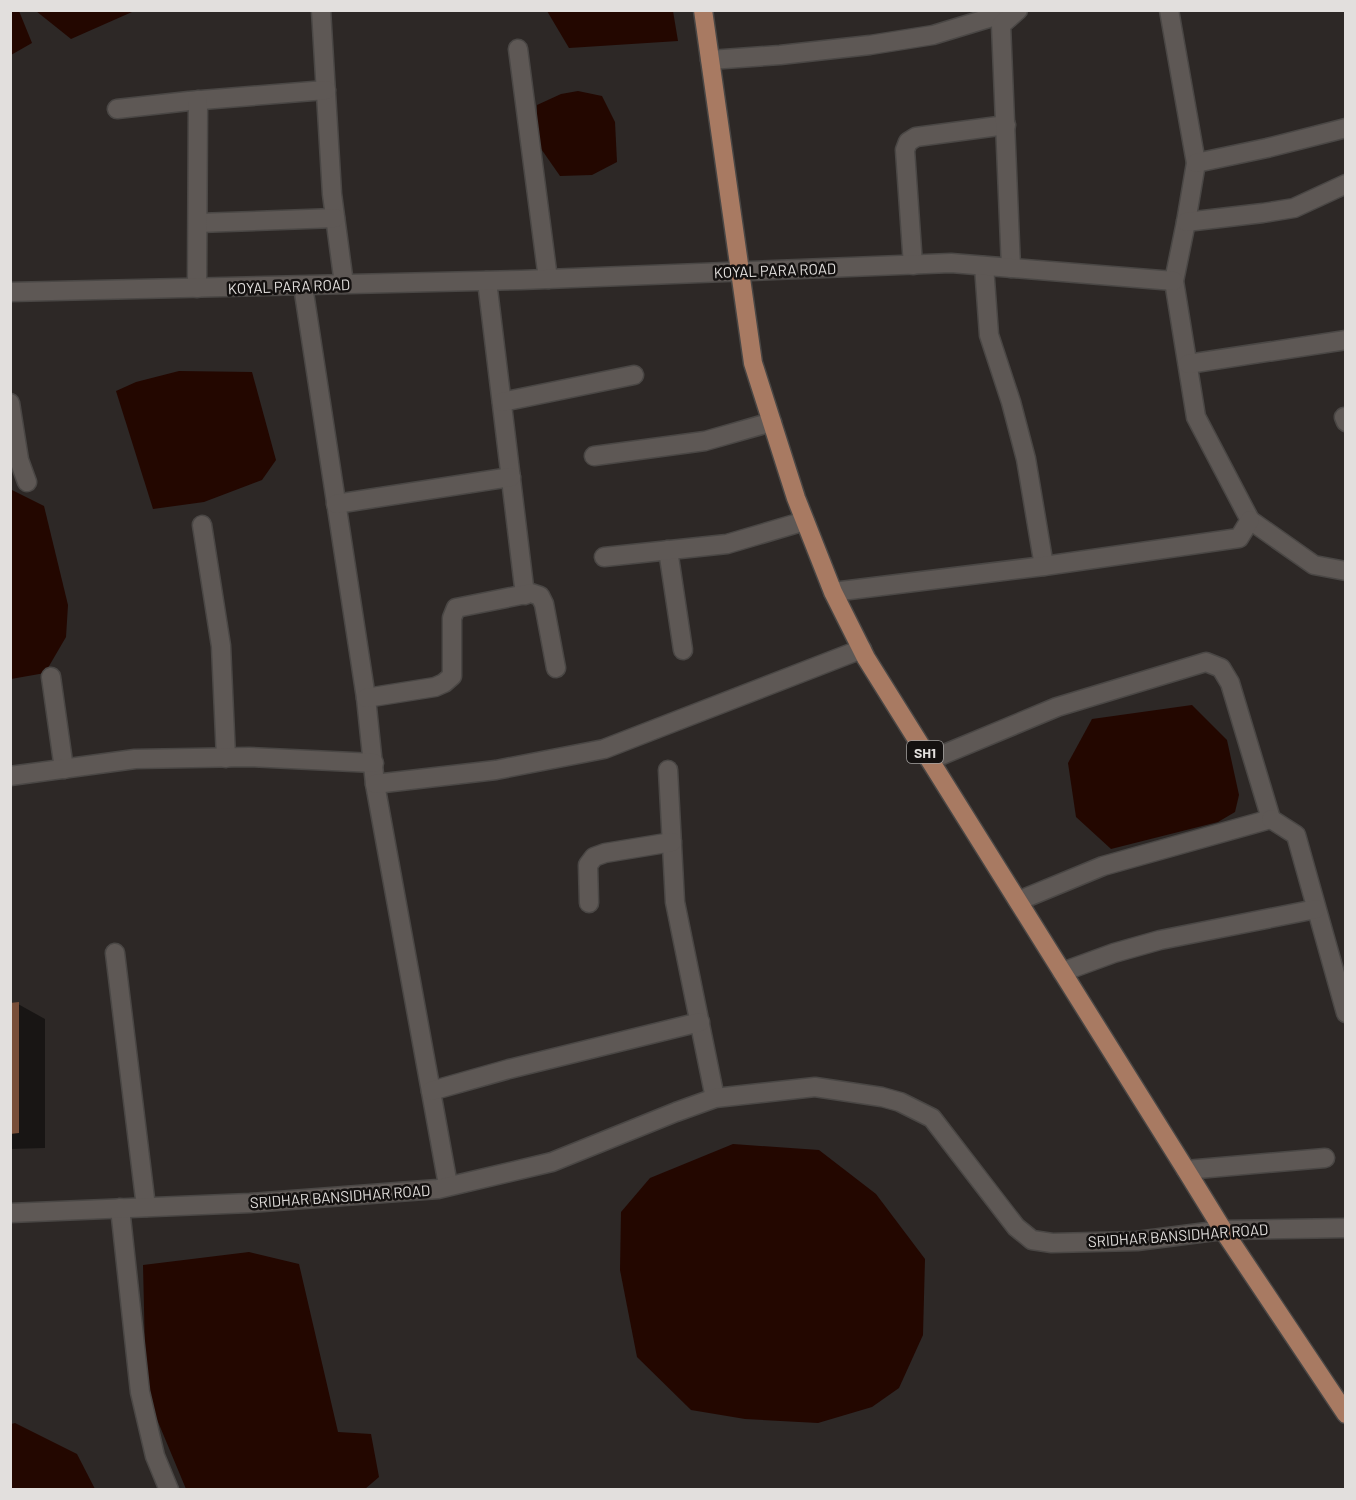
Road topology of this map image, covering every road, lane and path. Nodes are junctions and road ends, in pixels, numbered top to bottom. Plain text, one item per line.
1 (321, 10) edge
2 (703, 10) edge
3 (1018, 10) edge
4 (1169, 10) edge
5 (999, 17) edge
6 (518, 49) dead end
7 (710, 60) junction
8 (326, 90) junction
9 (198, 100) junction
10 (117, 109) dead end
11 (1006, 124) junction
12 (1346, 129) edge
13 (1196, 163) junction
14 (1346, 184) edge
15 (335, 218) junction
16 (1186, 222) junction
17 (198, 223) junction
18 (913, 264) junction
19 (984, 266) junction
20 (1011, 268) junction
21 (740, 271) junction
22 (548, 279) junction
23 (487, 281) junction
24 (1174, 281) junction
25 (344, 284) junction
26 (303, 286) junction
27 (197, 288) junction
28 (10, 292) edge
29 (1346, 340) edge
30 (1188, 364) junction
31 (634, 375) dead end
32 (502, 402) junction
33 (10, 403) edge
34 (772, 422) junction
35 (594, 456) dead end
36 (511, 477) junction
37 (27, 482) dead end
38 (336, 504) junction
39 (1250, 520) junction
40 (805, 521) junction
41 (202, 525) dead end
42 (668, 550) junction
43 (604, 557) dead end
44 (1044, 566) junction
45 (1346, 571) edge
46 (833, 592) junction
47 (525, 595) junction
48 (862, 649) junction
49 (683, 650) dead end
50 (556, 668) dead end
51 (51, 677) dead end
52 (366, 698) junction
53 (226, 758) junction
54 (930, 760) junction
55 (374, 763) junction
56 (64, 769) junction
57 (668, 770) dead end
58 (10, 776) edge
59 (375, 784) junction
60 (1271, 819) junction
61 (672, 842) junction
62 (1018, 901) junction
63 (589, 903) dead end
64 (1316, 909) junction
65 (115, 953) dead end
66 (1062, 972) junction
67 (1346, 1013) edge
68 (700, 1022) junction
69 (431, 1091) junction
70 (715, 1098) junction
71 (1325, 1158) dead end
72 (1186, 1170) junction
73 (448, 1185) junction
74 (146, 1207) junction
75 (120, 1208) junction
76 (10, 1213) edge
77 (1346, 1228) edge
78 (1223, 1230) junction
79 (1346, 1414) edge
80 (170, 1490) edge

1 - 8 street
2 - 7 main road, SH1
3 - 5 street
4 - 13 street
5 - 7 street
5 - 11 street
6 - 22 street
7 - 21 main road, SH1
8 - 9 street
8 - 15 street
9 - 10 street
9 - 17 street
11 - 18 street
11 - 20 street
12 - 13 street
13 - 16 street
14 - 16 street
15 - 17 street
15 - 25 street
16 - 24 street
17 - 27 street
18 - 19 street, KOYAL PARA ROAD
18 - 21 street, KOYAL PARA ROAD
19 - 20 street, KOYAL PARA ROAD
19 - 44 street
20 - 24 street, KOYAL PARA ROAD
21 - 22 street, KOYAL PARA ROAD
21 - 34 main road, SH1
22 - 23 street, KOYAL PARA ROAD
23 - 25 street, KOYAL PARA ROAD
23 - 32 street
24 - 30 street
25 - 26 street, KOYAL PARA ROAD
26 - 27 street, KOYAL PARA ROAD
26 - 38 street
27 - 28 street, KOYAL PARA ROAD
29 - 30 street
30 - 39 street
31 - 32 street
32 - 36 street
33 - 37 street
34 - 35 street
34 - 40 main road, SH1
36 - 38 street
36 - 47 street
38 - 52 street
39 - 44 street
39 - 45 street
40 - 42 street
40 - 46 main road, SH1
41 - 53 street
42 - 43 street
42 - 49 street
44 - 46 street
46 - 48 main road, SH1
47 - 50 street
47 - 52 street
48 - 54 main road, SH1
48 - 59 street
51 - 56 street
52 - 55 street
53 - 55 street
53 - 56 street
54 - 60 street
54 - 62 main road, SH1
55 - 59 street
56 - 58 street
57 - 61 street
59 - 69 street
60 - 62 street
60 - 64 street
61 - 63 street
61 - 68 street
62 - 66 main road, SH1
64 - 66 street
64 - 67 street
65 - 74 street
66 - 72 main road, SH1
68 - 69 street
68 - 70 street
69 - 73 street
70 - 73 street, SRIDHAR BANSIDHAR ROAD
70 - 78 street, SRIDHAR BANSIDHAR ROAD
71 - 72 street
72 - 78 main road, SH1
73 - 74 street, SRIDHAR BANSIDHAR ROAD
74 - 75 street, SRIDHAR BANSIDHAR ROAD
75 - 76 street, SRIDHAR BANSIDHAR ROAD
75 - 80 street
77 - 78 street, SRIDHAR BANSIDHAR ROAD
78 - 79 main road, SH1

